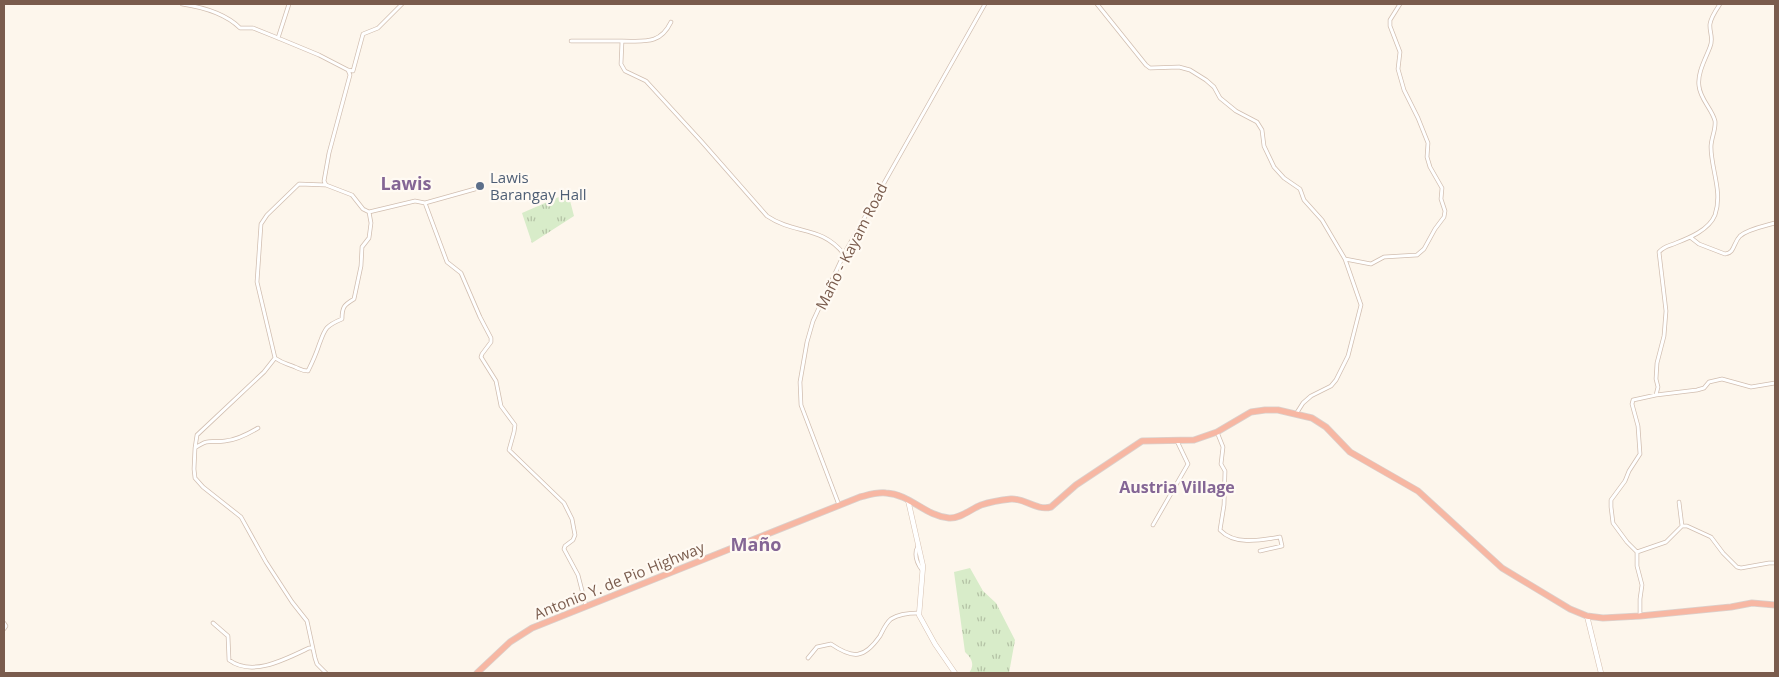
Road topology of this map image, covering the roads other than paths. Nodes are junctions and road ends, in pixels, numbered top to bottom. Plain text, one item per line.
1 (182, 4) edge
2 (290, 4) edge
3 (402, 4) edge
4 (985, 4) edge
5 (1097, 4) edge
6 (1400, 4) edge
7 (1720, 4) edge
8 (671, 22) dead end
9 (278, 38) junction
10 (571, 41) dead end
11 (622, 41) junction
12 (348, 70) junction
13 (326, 185) junction
14 (475, 189) dead end
15 (424, 203) junction
16 (369, 212) junction
17 (1775, 222) edge
18 (1690, 237) junction
19 (844, 254) junction
20 (1345, 259) junction
21 (275, 358) junction
22 (1775, 383) edge
23 (1656, 395) junction
24 (1296, 414) junction
25 (258, 428) dead end
26 (1217, 432) junction
27 (1177, 440) junction
28 (195, 448) junction
29 (908, 500) junction
30 (1680, 502) dead end
31 (839, 506) junction
32 (1153, 525) dead end
33 (1682, 526) junction
34 (1260, 551) dead end
35 (1637, 552) junction
36 (1775, 563) edge
37 (1775, 605) edge
38 (586, 607) junction
39 (918, 613) junction
40 (1587, 616) junction
41 (1640, 616) junction
42 (213, 622) dead end
43 (4, 623) edge
44 (4, 629) edge
45 (312, 648) junction
46 (808, 658) dead end
47 (326, 673) edge
48 (477, 673) edge
49 (955, 673) edge
50 (1601, 673) edge

1 - 9 street
2 - 9 street
3 - 12 street
4 - 19 street, Maño - Kayam Road
5 - 20 street
6 - 20 street
7 - 18 street
8 - 11 street
9 - 12 street
10 - 11 street
11 - 19 street
12 - 13 street
13 - 16 street
13 - 21 street
14 - 15 street
15 - 16 street
15 - 38 street
16 - 21 street
17 - 18 street
18 - 23 street
19 - 31 street, Maño - Kayam Road
20 - 24 street
21 - 28 street
22 - 23 street
23 - 35 street
24 - 26 highway, Antonio Y. de Pio Highway
24 - 40 highway, Antonio Y. de Pio Highway
25 - 28 street
26 - 27 highway, Antonio Y. de Pio Highway
26 - 34 street
27 - 29 highway, Antonio Y. de Pio Highway
27 - 32 street
28 - 45 street
29 - 31 highway, Antonio Y. de Pio Highway
29 - 39 street
30 - 33 street
31 - 38 highway, Antonio Y. de Pio Highway
33 - 35 street
33 - 36 street
35 - 41 street
37 - 41 highway, Antonio Y. de Pio Highway
38 - 48 highway, Antonio Y. de Pio Highway
39 - 46 street
39 - 49 street
40 - 41 highway, Antonio Y. de Pio Highway
40 - 50 street
42 - 45 street
43 - 44 street
45 - 47 street

